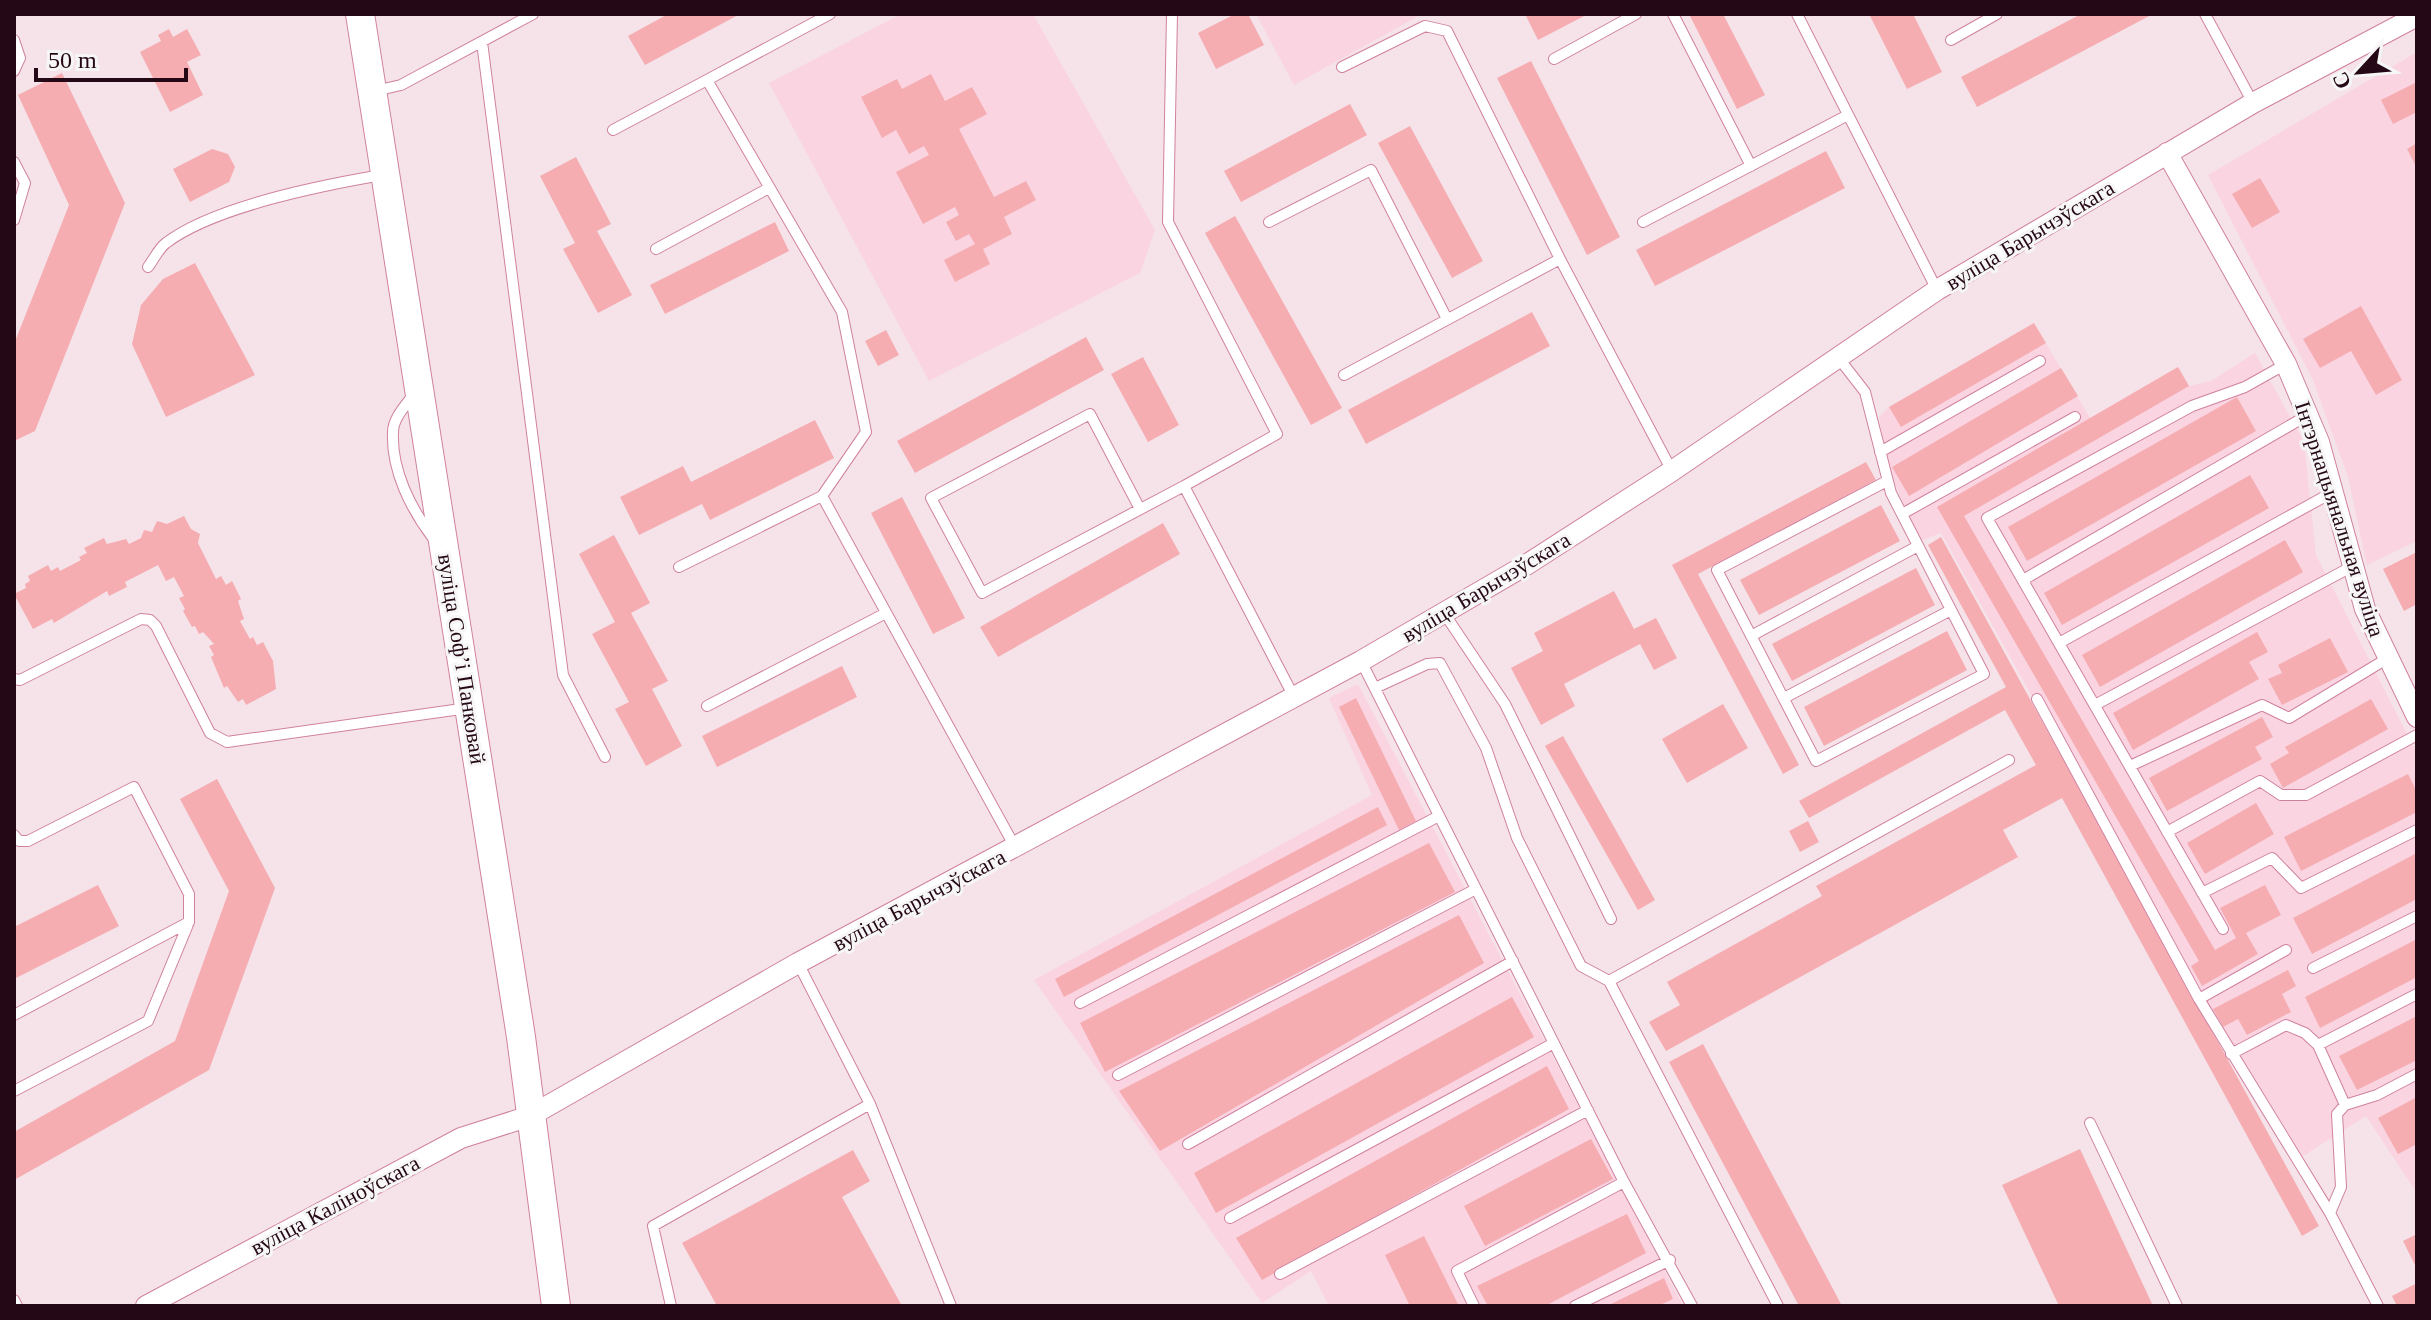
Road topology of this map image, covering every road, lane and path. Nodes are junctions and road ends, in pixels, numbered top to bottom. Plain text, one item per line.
1 (360, 14) edge
2 (533, 14) edge
3 (830, 14) edge
4 (1172, 14) edge
5 (1636, 14) edge
6 (1673, 14) edge
7 (1797, 14) edge
8 (1997, 14) edge
9 (2205, 14) edge
10 (2417, 16) edge
11 (14, 40) edge
12 (1951, 40) dead end
13 (482, 42) junction
14 (1554, 59) dead end
15 (1342, 67) dead end
16 (14, 71) edge
17 (707, 80) junction
18 (373, 91) junction
19 (2253, 103) junction
20 (1848, 115) junction
21 (613, 130) dead end
22 (2167, 153) junction
23 (14, 162) edge
24 (1751, 166) junction
25 (386, 175) junction
26 (769, 188) junction
27 (14, 220) edge
28 (1269, 222) dead end
29 (1643, 222) dead end
30 (656, 249) dead end
31 (1560, 259) junction
32 (148, 267) dead end
33 (1937, 290) junction
34 (1447, 319) junction
35 (1837, 356) junction
36 (2040, 361) dead end
37 (2286, 364) junction
38 (1344, 375) dead end
39 (2308, 415) junction
40 (2075, 417) dead end
41 (1880, 452) junction
42 (1672, 471) junction
43 (1887, 481) junction
44 (1184, 486) junction
45 (2333, 492) junction
46 (822, 496) junction
47 (1140, 509) junction
48 (1902, 514) junction
49 (1918, 546) junction
50 (679, 567) dead end
51 (2351, 567) junction
52 (2023, 580) junction
53 (1951, 610) junction
54 (1444, 613) junction
55 (884, 614) junction
56 (1751, 636) junction
57 (2059, 643) junction
58 (2388, 658) junction
59 (1361, 661) junction
60 (14, 679) edge
61 (1375, 688) junction
62 (1294, 697) junction
63 (1784, 698) junction
64 (2037, 699) dead end
65 (2095, 705) junction
66 (707, 706) dead end
67 (470, 707) junction
68 (2417, 717) edge
69 (2417, 735) edge
70 (605, 757) dead end
71 (2009, 760) dead end
72 (2130, 766) junction
73 (1439, 816) junction
74 (2417, 830) edge
75 (2167, 832) junction
76 (14, 835) edge
77 (1016, 848) junction
78 (1476, 889) junction
79 (2202, 893) junction
80 (2417, 916) edge
81 (1611, 919) dead end
82 (189, 922) junction
83 (2223, 929) dead end
84 (2286, 950) dead end
85 (1513, 961) junction
86 (798, 963) junction
87 (2313, 968) dead end
88 (1609, 981) junction
89 (2417, 994) edge
90 (2199, 999) junction
91 (1080, 1003) dead end
92 (14, 1015) edge
93 (1554, 1043) junction
94 (2318, 1045) junction
95 (2231, 1054) junction
96 (2417, 1074) edge
97 (1118, 1075) dead end
98 (14, 1091) edge
99 (870, 1104) junction
100 (2345, 1105) junction
101 (1588, 1110) junction
102 (530, 1116) junction
103 (2090, 1123) dead end
104 (1188, 1144) dead end
105 (1624, 1182) junction
106 (2330, 1213) junction
107 (1230, 1218) dead end
108 (1670, 1260) junction
109 (1280, 1274) dead end
110 (14, 1300) edge
111 (17, 1306) edge
112 (146, 1306) edge
113 (556, 1306) edge
114 (671, 1306) edge
115 (951, 1306) edge
116 (1474, 1306) edge
117 (1575, 1306) edge
118 (1692, 1306) edge
119 (1778, 1306) edge
120 (2177, 1306) edge
121 (2378, 1306) edge

1 - 18 main road, вуліца Софʼі Панковай
2 - 13 lane
3 - 17 lane
4 - 44 lane
5 - 14 lane
6 - 24 lane
7 - 20 lane
8 - 12 lane
9 - 19 lane
10 - 19 street, вуліца Барычэўскага
11 - 16 lane
13 - 18 lane
13 - 70 lane
15 - 31 lane
17 - 21 lane
17 - 26 lane
18 - 25 main road, вуліца Софʼі Панковай
19 - 22 street, вуліца Барычэўскага
20 - 24 lane
20 - 33 lane
22 - 33 street, вуліца Барычэўскага
22 - 37 street, Інтэрнацыянальная вуліца
23 - 27 lane
24 - 29 lane
25 - 32 lane
25 - 67 main road, вуліца Софʼі Панковай
26 - 30 lane
26 - 46 lane
28 - 34 lane
31 - 34 lane
31 - 42 lane
33 - 35 street, вуліца Барычэўскага
34 - 38 lane
35 - 41 lane
35 - 42 street, вуліца Барычэўскага
36 - 41 lane
37 - 39 street, Інтэрнацыянальная вуліца
37 - 52 lane
39 - 45 street, Інтэрнацыянальная вуліца
39 - 52 lane
40 - 48 lane
41 - 43 lane
42 - 54 street, вуліца Барычэўскага
43 - 48 lane
43 - 56 lane
44 - 47 lane
44 - 62 lane
45 - 51 street, Інтэрнацыянальная вуліца
45 - 57 lane
46 - 50 lane
46 - 55 lane
47 - 47 lane
48 - 49 lane
49 - 53 lane
49 - 56 lane
51 - 58 street, Інтэрнацыянальная вуліца
51 - 65 lane
52 - 57 lane
53 - 63 lane
53 - 63 lane
54 - 59 street, вуліца Барычэўскага
54 - 81 lane
55 - 66 lane
55 - 77 lane
56 - 63 lane
57 - 65 lane
58 - 68 street, Інтэрнацыянальная вуліца
58 - 72 lane
59 - 61 lane
59 - 62 street, вуліца Барычэўскага
60 - 67 lane
61 - 73 lane
61 - 88 lane
62 - 77 street, вуліца Барычэўскага
64 - 90 lane
65 - 72 lane
67 - 102 main road, вуліца Софʼі Панковай
69 - 75 lane
71 - 88 lane
72 - 75 lane
73 - 78 lane
73 - 91 lane
74 - 79 lane
75 - 79 lane
76 - 82 lane
77 - 86 street, вуліца Барычэўскага
78 - 85 lane
78 - 97 lane
79 - 83 lane
80 - 87 lane
82 - 92 lane
82 - 98 lane
84 - 90 lane
85 - 93 lane
85 - 104 lane
86 - 99 lane
86 - 102 street, вуліца Барычэўскага
88 - 119 lane
89 - 94 lane
90 - 95 lane
93 - 101 lane
93 - 107 lane
94 - 95 lane
94 - 100 lane
95 - 106 lane
96 - 100 lane
99 - 114 lane
99 - 115 lane
100 - 106 lane
101 - 105 lane
101 - 109 lane
102 - 112 street, вуліца Каліноўскага
102 - 113 main road, вуліца Софʼі Панковай
103 - 120 lane
105 - 108 lane
105 - 116 lane
106 - 121 lane
108 - 117 lane
108 - 118 lane
110 - 111 lane

